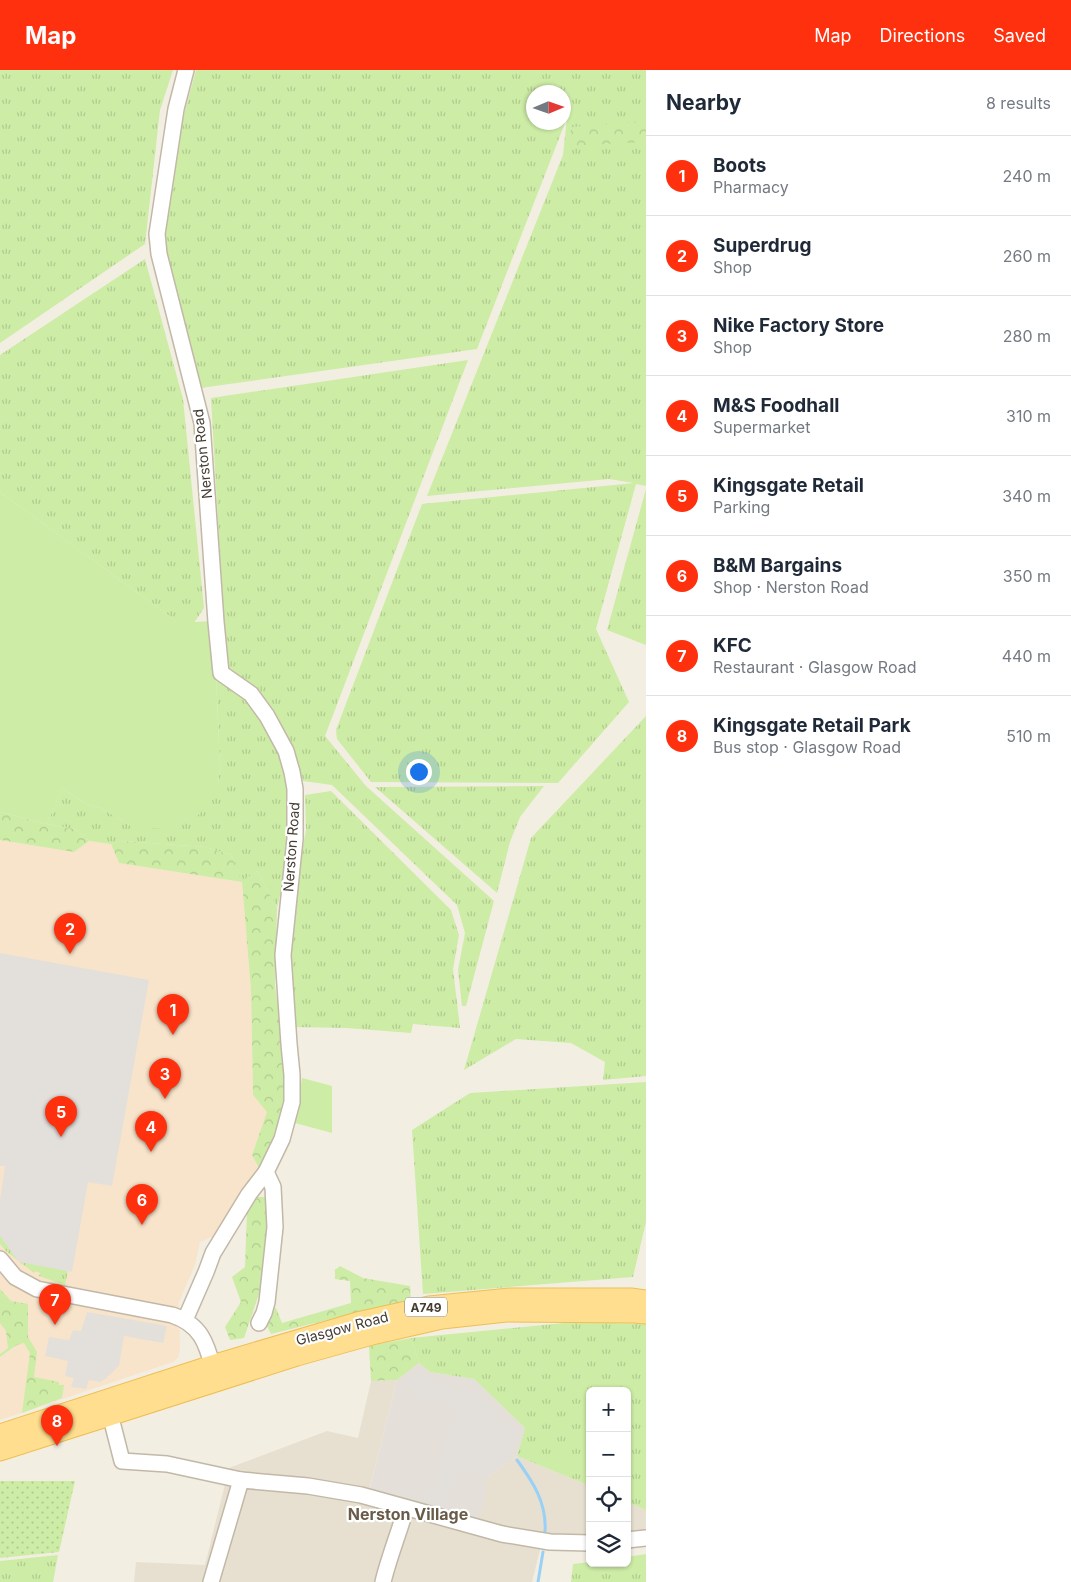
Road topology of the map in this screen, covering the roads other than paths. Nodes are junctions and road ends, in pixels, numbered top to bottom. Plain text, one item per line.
1 (186, 70) edge
2 (266, 1172) junction
3 (0, 1259) edge
4 (646, 1300) edge
5 (646, 1314) edge
6 (185, 1320) junction
7 (259, 1323) dead end
8 (215, 1373) junction
9 (108, 1407) junction
10 (0, 1434) edge
11 (0, 1451) edge
12 (241, 1480) junction
13 (406, 1508) junction
14 (646, 1538) edge
15 (631, 1540) edge
16 (586, 1543) edge
17 (211, 1582) edge
18 (382, 1582) edge

1 - 2 street, Nerston Road
2 - 6 street, Nerston Road
2 - 7 street
3 - 6 street
4 - 8 main road, Glasgow Road / A749
5 - 8 main road, Glasgow Road / A749
6 - 8 street
8 - 9 main road, Glasgow Road / A749
9 - 10 main road, Glasgow Road / A749
9 - 11 main road, Glasgow Road / A749
9 - 12 street
12 - 13 street
12 - 17 street
13 - 16 street
13 - 18 street
14 - 15 street

